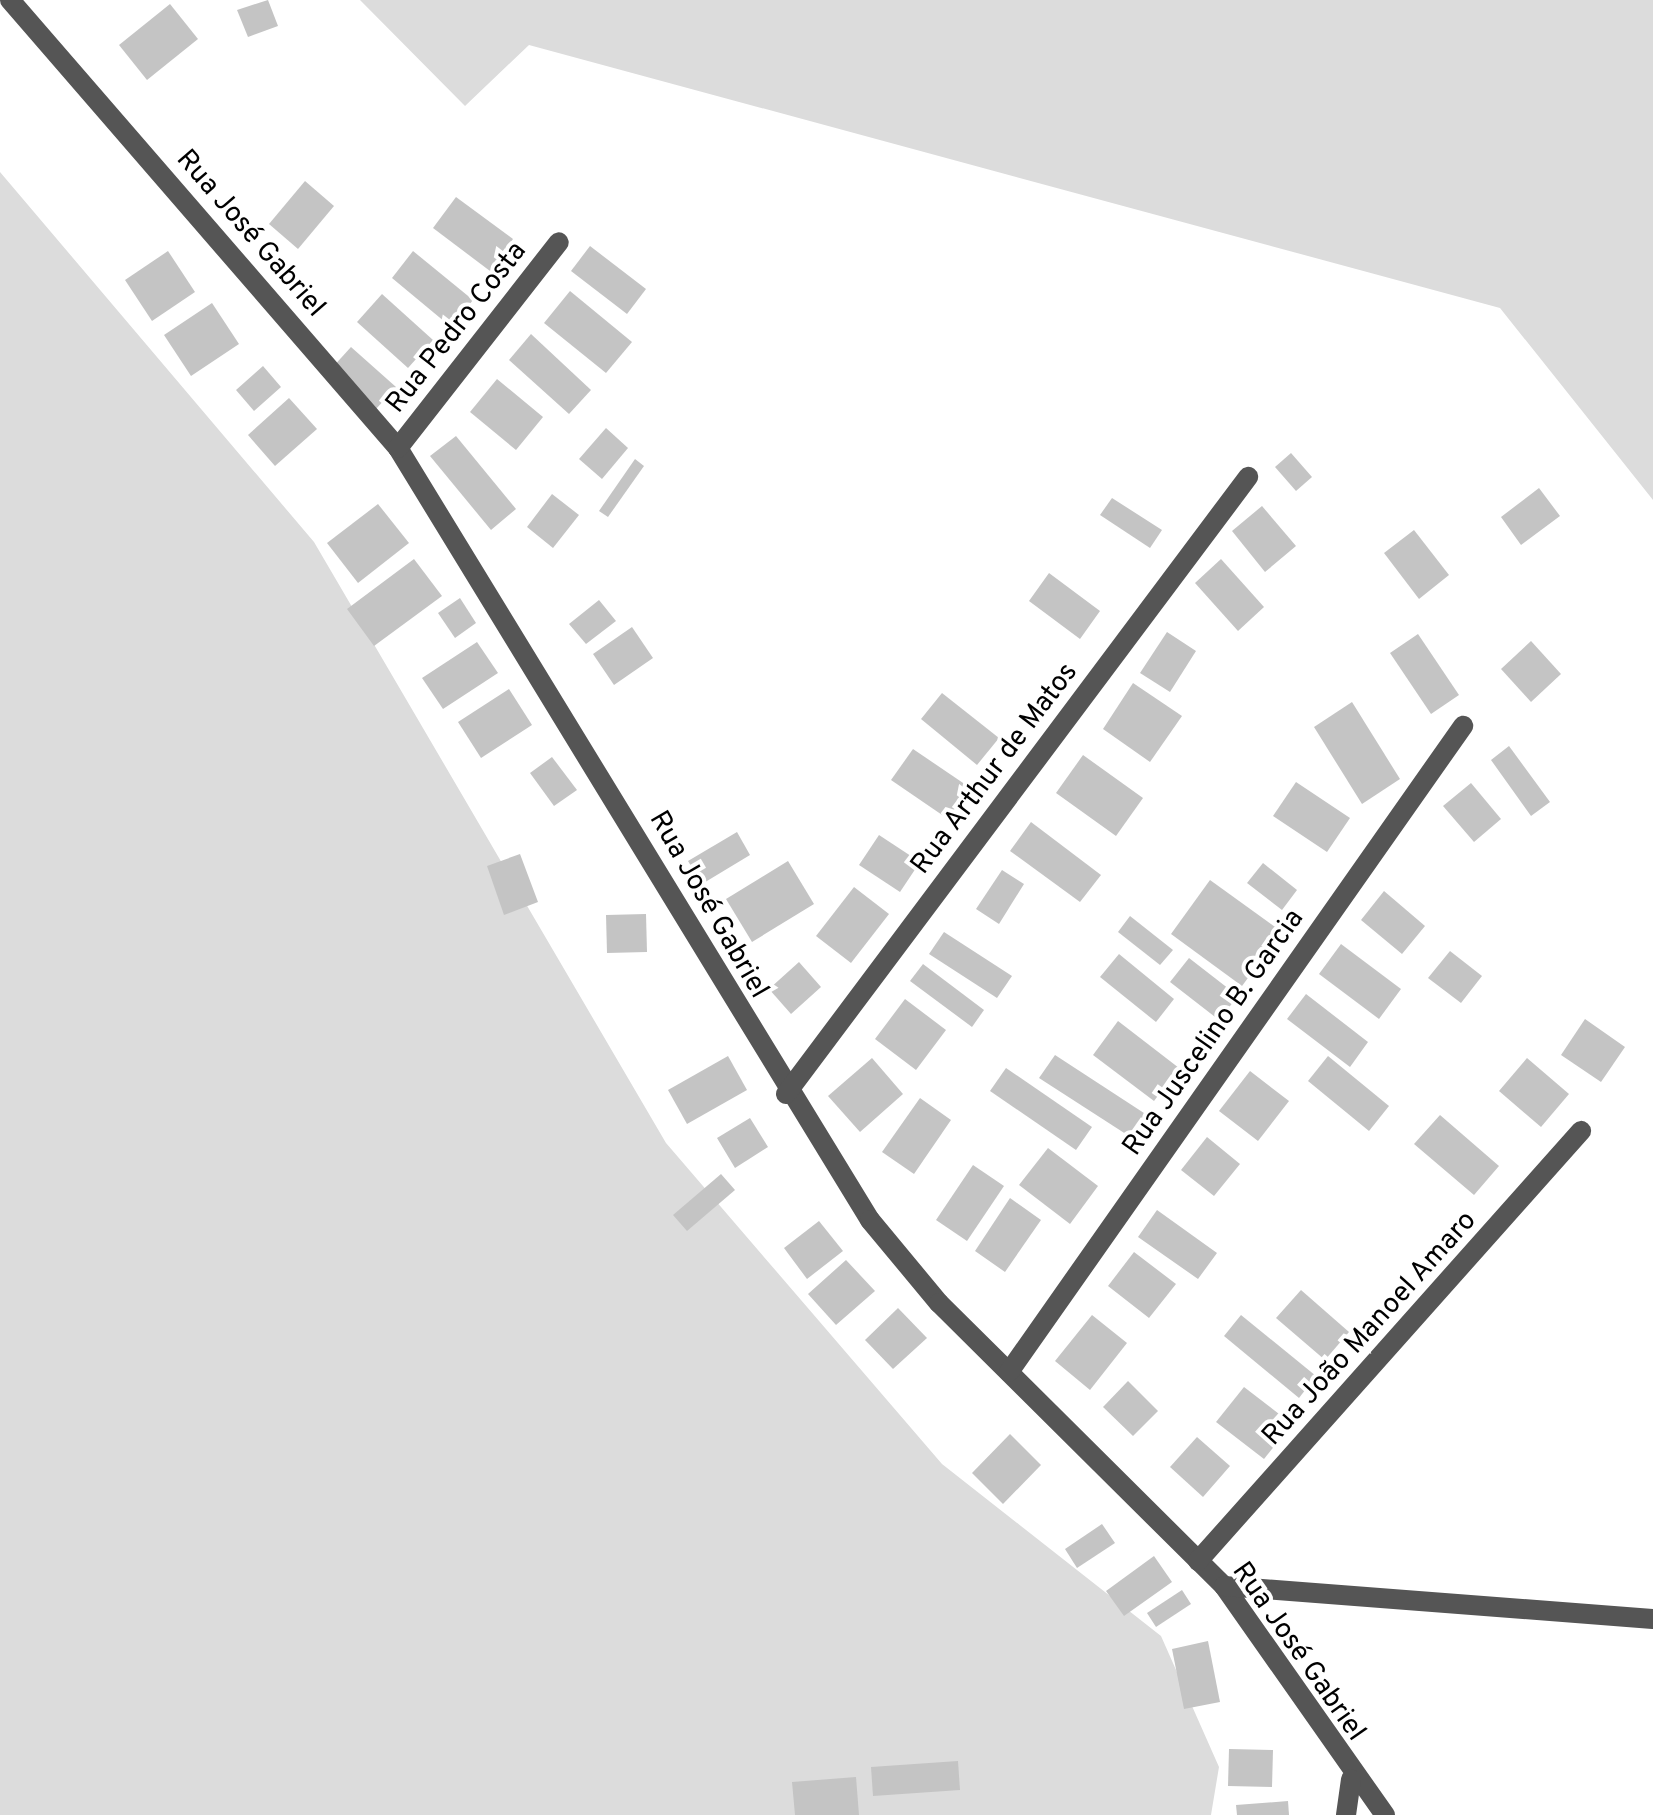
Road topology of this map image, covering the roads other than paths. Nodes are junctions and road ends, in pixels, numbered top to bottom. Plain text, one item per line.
1 (10, 0) edge
2 (559, 242) dead end
3 (398, 448) junction
4 (1248, 477) dead end
5 (1463, 726) dead end
6 (786, 1094) junction
7 (1581, 1131) dead end
8 (1009, 1372) junction
9 (1198, 1561) junction
10 (1224, 1586) junction
11 (1653, 1620) edge
12 (1351, 1779) junction
13 (1346, 1815) edge
14 (1384, 1815) edge

1 - 3 street, Rua José Gabriel
2 - 3 street, Rua Pedro Costa
3 - 6 street, Rua José Gabriel
4 - 6 street, Rua Arthur de Matos
5 - 8 street, Rua Juscelino B. Garcia
6 - 8 street, Rua José Gabriel
7 - 9 street, Rua João Manoel Amaro
8 - 9 street, Rua José Gabriel
9 - 10 street, Rua José Gabriel
10 - 11 street
10 - 12 street, Rua José Gabriel
12 - 13 street
12 - 14 street, Rua José Gabriel

